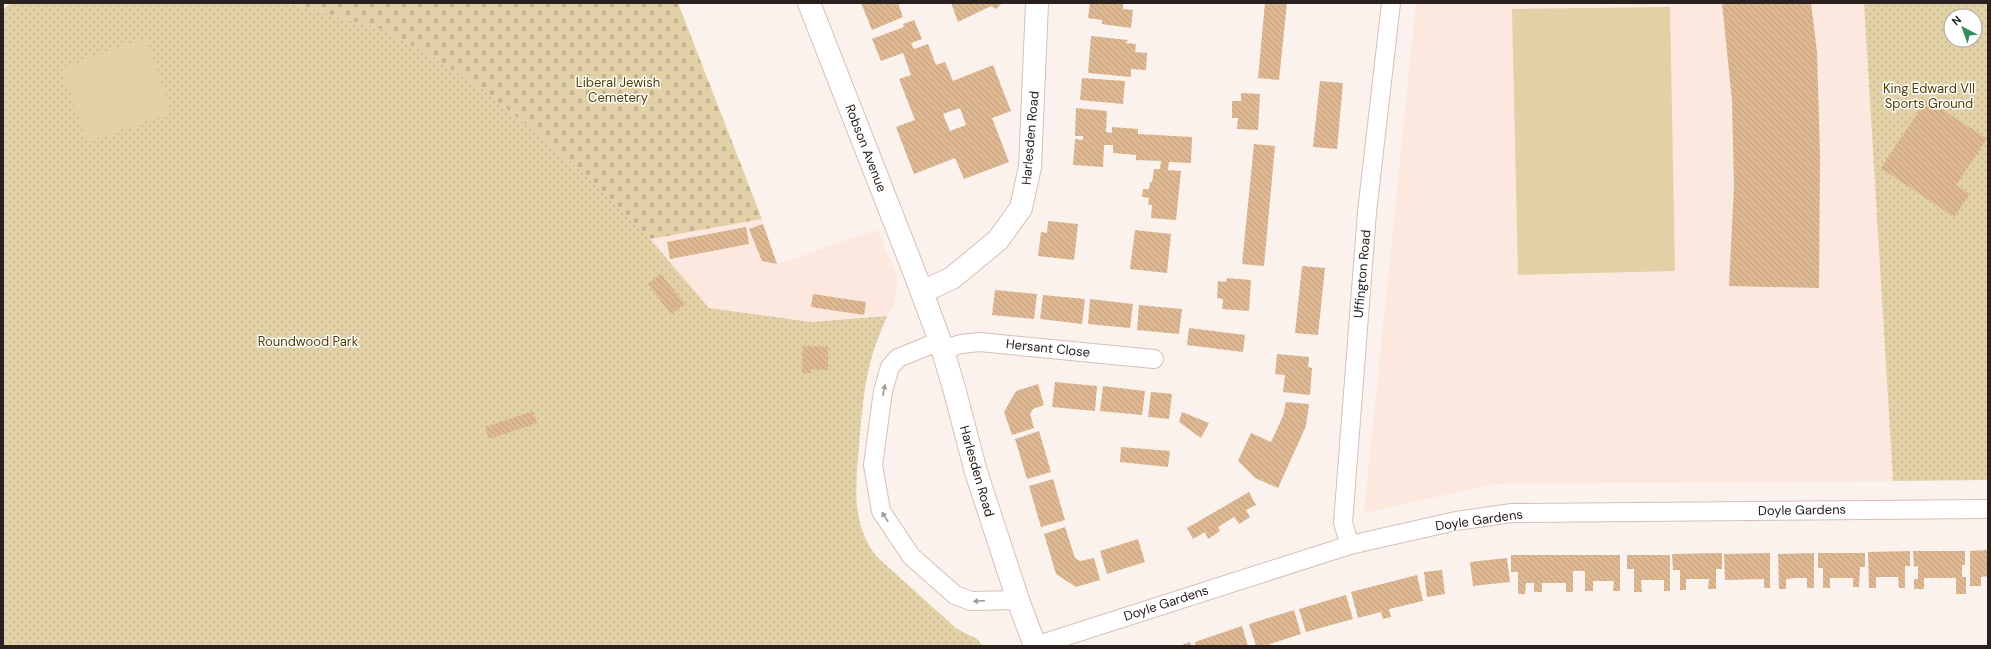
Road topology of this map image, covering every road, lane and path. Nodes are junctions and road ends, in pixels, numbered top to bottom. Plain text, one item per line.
1 (809, 3) edge
2 (1037, 3) edge
3 (1391, 3) edge
4 (922, 292) junction
5 (941, 346) junction
6 (1154, 359) dead end
7 (1988, 509) edge
8 (1350, 545) junction
9 (1018, 600) junction
10 (1035, 646) edge

1 - 4 street, Robson Avenue
2 - 4 street, Harlesden Road
3 - 8 street, Uffington Road
4 - 5 street, Harlesden Road
5 - 6 street, Hersant Close
5 - 9 street, Harlesden Road
9 -> 5 street
7 - 8 street, Doyle Gardens
8 - 10 street, Doyle Gardens
9 - 10 street, Harlesden Road

